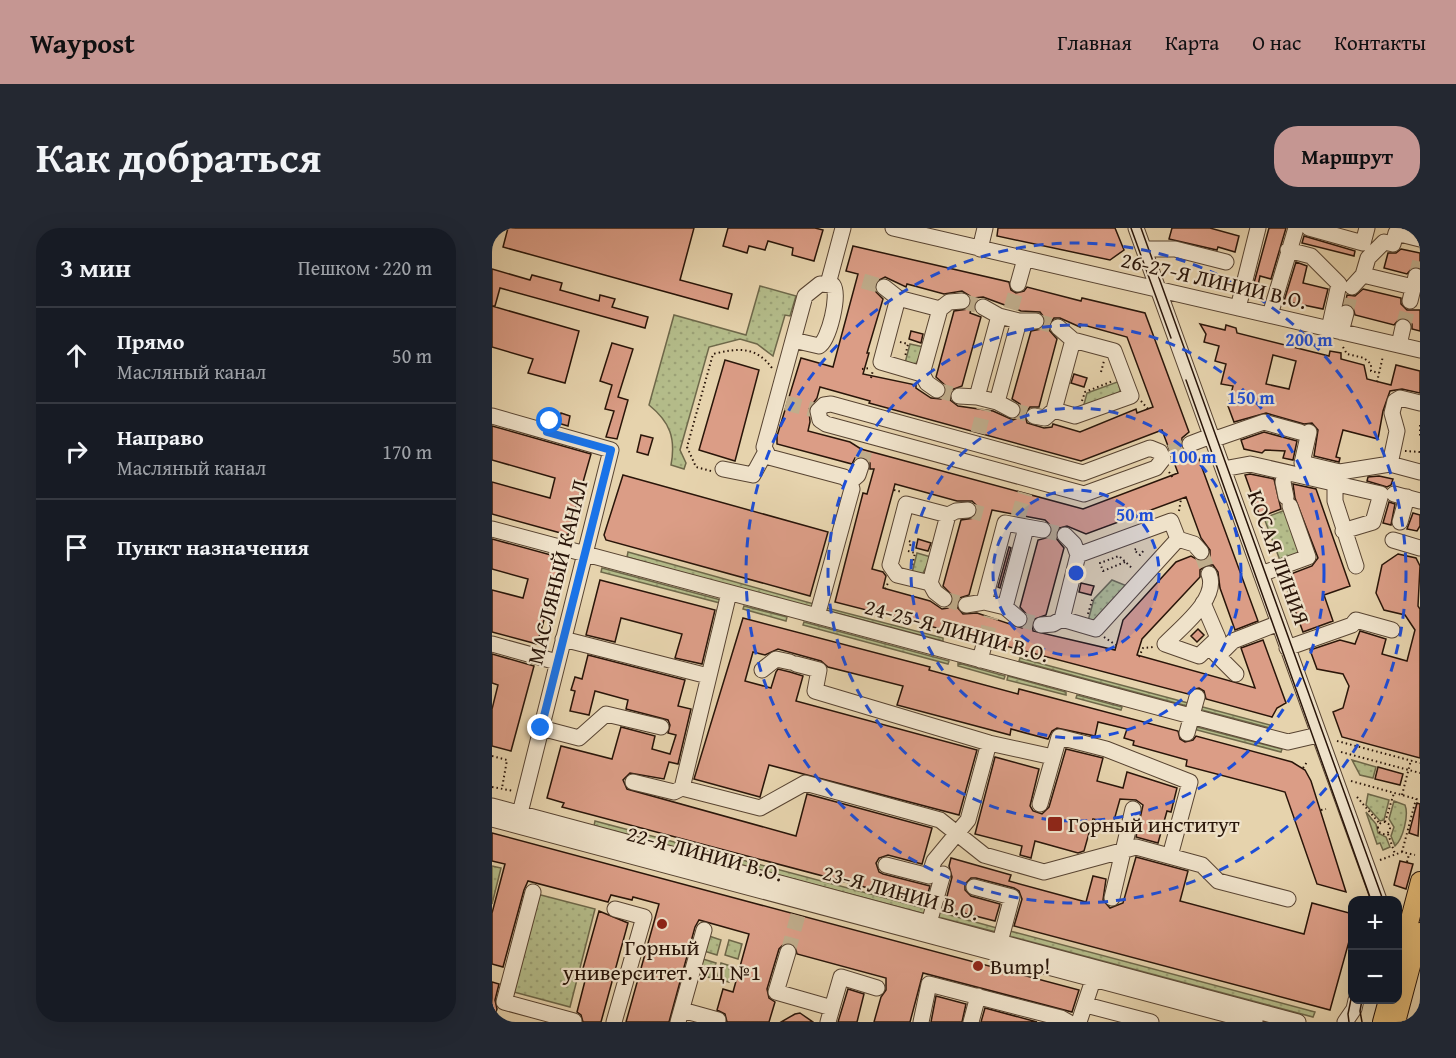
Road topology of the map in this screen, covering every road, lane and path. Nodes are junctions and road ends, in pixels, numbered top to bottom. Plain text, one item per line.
1 (843, 228) edge
2 (893, 228) edge
3 (985, 228) edge
4 (1136, 228) edge
5 (1258, 228) edge
6 (1296, 228) edge
7 (1309, 228) edge
8 (1366, 231) edge
9 (1420, 239) edge
10 (980, 249) junction
11 (1144, 249) junction
12 (1376, 249) junction
13 (1288, 250) junction
14 (1024, 260) junction
15 (1226, 262) dead end
16 (828, 284) junction
17 (1018, 284) tunnel mouth
18 (884, 287) tunnel mouth
19 (1413, 288) dead end
20 (1159, 291) junction
21 (898, 298) junction
22 (962, 301) tunnel mouth
23 (984, 307) tunnel mouth
24 (1238, 308) junction
25 (940, 309) junction
26 (1346, 313) tunnel mouth
27 (1270, 315) junction
28 (1008, 321) junction
29 (1036, 321) tunnel mouth
30 (1058, 327) tunnel mouth
31 (1403, 327) tunnel mouth
32 (1338, 336) junction
33 (793, 340) junction
34 (1073, 340) junction
35 (897, 341) dead end
36 (1399, 345) junction
37 (1420, 350) edge
38 (906, 352) dead end
39 (1097, 356) dead end
40 (1383, 356) dead end
41 (1105, 358) junction
42 (1109, 363) dead end
43 (873, 368) dead end
44 (1101, 372) dead end
45 (1112, 372) dead end
46 (1379, 373) junction
47 (922, 374) junction
48 (770, 377) dead end
49 (871, 378) dead end
50 (1377, 382) dead end
51 (938, 390) tunnel mouth
52 (959, 396) tunnel mouth
53 (987, 397) junction
54 (1083, 397) dead end
55 (1420, 403) edge
56 (1012, 410) tunnel mouth
57 (1054, 410) junction
58 (492, 416) edge
59 (1034, 416) tunnel mouth
60 (1420, 425) edge
61 (1420, 436) edge
62 (976, 438) junction
63 (1212, 438) junction
64 (1190, 444) tunnel mouth
65 (765, 453) junction
66 (1034, 459) junction
67 (969, 463) junction
68 (1390, 464) junction
69 (861, 466) tunnel mouth
70 (723, 469) joint
71 (1223, 469) junction
72 (1285, 472) junction
73 (1420, 472) edge
74 (850, 482) junction
75 (1335, 483) junction
76 (1027, 486) junction
77 (904, 487) dead end
78 (903, 492) dead end
79 (1407, 497) edge
80 (968, 510) tunnel mouth
81 (948, 515) junction
82 (990, 516) tunnel mouth
83 (1400, 522) dead end
84 (492, 529) edge
85 (1015, 529) junction
86 (1043, 530) tunnel mouth
87 (1343, 531) junction
88 (1065, 535) tunnel mouth
89 (1178, 538) junction
90 (1393, 540) dead end
91 (907, 541) dead end
92 (1420, 548) edge
93 (1145, 549) dead end
94 (1201, 552) tunnel mouth
95 (584, 554) junction
96 (1078, 555) junction
97 (1148, 556) dead end
98 (1125, 562) junction
99 (912, 563) dead end
100 (1356, 566) dead end
101 (1135, 571) dead end
102 (1209, 574) tunnel mouth
103 (1261, 574) junction
104 (930, 583) junction
105 (729, 593) junction
106 (1093, 597) dead end
107 (944, 599) tunnel mouth
108 (995, 603) junction
109 (1203, 603) junction
110 (966, 605) tunnel mouth
111 (1089, 610) dead end
112 (817, 616) junction
113 (1019, 619) tunnel mouth
114 (1062, 619) junction
115 (1279, 623) junction
116 (1041, 625) tunnel mouth
117 (1392, 630) dead end
118 (563, 639) junction
119 (985, 641) tunnel mouth
120 (492, 644) edge
121 (1165, 644) junction
122 (1287, 648) junction
123 (1213, 651) junction
124 (1139, 657) dead end
125 (980, 660) junction
126 (557, 662) junction
127 (762, 670) dead end
128 (1236, 674) dead end
129 (708, 676) junction
130 (1197, 696) dead end
131 (1192, 716) junction
132 (661, 727) dead end
133 (541, 728) junction
134 (1187, 733) dead end
135 (1318, 735) junction
136 (1337, 741) dead end
137 (989, 743) junction
138 (1341, 752) dead end
139 (492, 756) edge
140 (1053, 757) junction
141 (1412, 760) junction
142 (1307, 762) dead end
143 (1420, 763) edge
144 (1303, 768) dead end
145 (1409, 771) junction
146 (1420, 773) edge
147 (1401, 780) dead end
148 (1351, 781) dead end
149 (1406, 781) junction
150 (633, 782) dead end
151 (492, 787) edge
152 (502, 788) junction
153 (682, 788) junction
154 (514, 791) dead end
155 (1394, 793) junction
156 (1402, 795) junction
157 (1357, 797) dead end
158 (1418, 800) edge
159 (1040, 804) dead end
160 (492, 806) edge
161 (1133, 809) dead end
162 (1326, 809) dead end
163 (1321, 810) dead end
164 (492, 819) edge
165 (518, 819) junction
166 (1385, 822) junction
167 (1380, 824) junction
168 (957, 833) junction
169 (1387, 834) junction
170 (1123, 851) junction
171 (1402, 852) junction
172 (1395, 854) junction
173 (1409, 854) junction
174 (1415, 855) dead end
175 (1170, 856) junction
176 (1380, 860) dead end
177 (1407, 862) dead end
178 (886, 865) dead end
179 (943, 874) dead end
180 (1420, 881) edge
181 (974, 887) dead end
182 (533, 892) dead end
183 (1378, 896) edge
184 (1112, 898) dead end
185 (1288, 899) dead end
186 (801, 902) junction
187 (615, 909) dead end
188 (929, 923) junction
189 (704, 930) dead end
190 (1420, 932) edge
191 (1000, 942) junction
192 (788, 952) tunnel mouth
193 (1402, 958) edge
194 (1402, 960) edge
195 (1095, 974) junction
196 (877, 988) dead end
197 (978, 996) junction
198 (1355, 1004) edge
199 (1387, 1004) edge
200 (1398, 1004) edge
201 (1086, 1005) junction
202 (830, 1015) edge
203 (1019, 1015) edge
204 (680, 1016) edge
205 (1218, 1017) edge
206 (574, 1021) edge
207 (722, 1021) edge
208 (614, 1022) edge
209 (921, 1022) edge
210 (971, 1022) edge
211 (1068, 1022) edge
212 (1079, 1022) edge
213 (1151, 1022) edge
214 (1255, 1022) edge
215 (1298, 1022) edge
216 (1345, 1022) edge
217 (1382, 1022) edge
218 (1396, 1022) edge

1 - 16 street
2 - 10 street, 26-27-Я ЛИНИИ В.О.
3 - 10 street
4 - 11 street, КОСАЯ ЛИНИЯ
5 - 24 street
6 - 13 street
7 - 8 street
8 - 12 street
9 - 12 street
10 - 14 street, 26-27-Я ЛИНИИ В.О.
11 - 15 street
11 - 20 street, КОСАЯ ЛИНИЯ
12 - 19 street
13 - 27 street
13 - 32 street
14 - 17 street
14 - 20 street, 26-27-Я ЛИНИИ В.О.
16 - 33 street
16 - 33 street
18 - 21 street
20 - 24 street, 26-27-Я ЛИНИИ В.О.
20 - 63 street, КОСАЯ ЛИНИЯ
21 - 25 street
21 - 47 street
22 - 25 street
23 - 28 street
24 - 27 street, 26-27-Я ЛИНИИ В.О.
25 - 47 street
26 - 32 street
27 - 32 street, 26-27-Я ЛИНИИ В.О.
28 - 29 street
28 - 53 street
30 - 34 street
31 - 36 street
32 - 36 street, 26-27-Я ЛИНИИ В.О.
32 - 46 path
33 - 65 street
34 - 57 street
34 - 57 street
35 - 38 path
36 - 37 street, 26-27-Я ЛИНИИ В.О.
39 - 41 path
40 - 46 path
41 - 42 path
41 - 44 path
43 - 49 path
45 - 54 path
46 - 50 path
47 - 51 street
48 - 70 path
52 - 53 street
53 - 56 street
55 - 68 street
57 - 59 street
58 - 95 street, МАСЛЯНЫЙ КАНАЛ
60 - 61 path
62 - 66 street
62 - 67 street
62 - 67 street
63 - 64 street
63 - 68 street
63 - 71 street, КОСАЯ ЛИНИЯ
65 - 70 street
65 - 74 street
66 - 76 street
66 - 76 street
67 - 76 street
68 - 73 street
69 - 74 street
71 - 72 street
71 - 103 street, КОСАЯ ЛИНИЯ
72 - 75 street
72 - 103 street
74 - 112 street
75 - 87 street
75 - 87 street
77 - 78 path
79 - 83 street
80 - 81 street
81 - 104 street
81 - 104 street
82 - 85 street
84 - 95 street, 24-25-Я ЛИНИИ В.О.
85 - 86 street
85 - 108 street
85 - 108 street
87 - 100 street
88 - 96 street
89 - 94 street
89 - 96 street
89 - 114 street
90 - 92 street
91 - 99 path
93 - 97 path
95 - 105 street, 24-25-Я ЛИНИИ В.О.
95 - 118 street, МАСЛЯНЫЙ КАНАЛ
96 - 114 street
98 - 98 path
98 - 101 path
102 - 109 street
103 - 115 street, КОСАЯ ЛИНИЯ
104 - 107 street
105 - 112 street, 24-25-Я ЛИНИИ В.О.
105 - 129 street
106 - 111 path
108 - 110 street
108 - 113 street
109 - 121 street
109 - 123 street
112 - 125 street, 24-25-Я ЛИНИИ В.О.
114 - 116 street
115 - 122 street, КОСАЯ ЛИНИЯ
115 - 123 street
117 - 122 street
118 - 126 street, МАСЛЯНЫЙ КАНАЛ
118 - 129 street
119 - 125 street
120 - 126 street
121 - 123 street
121 - 124 path
122 - 135 street, КОСАЯ ЛИНИЯ
123 - 128 street
125 - 131 street, 24-25-Я ЛИНИИ В.О.
126 - 133 street, МАСЛЯНЫЙ КАНАЛ
127 - 137 street
129 - 153 street
130 - 131 street
131 - 134 street
131 - 135 street, 24-25-Я ЛИНИИ В.О.
132 - 133 street
133 - 165 street, МАСЛЯНЫЙ КАНАЛ
135 - 183 street, КОСАЯ ЛИНИЯ
136 - 141 path
137 - 140 street
137 - 168 street
138 - 145 path
139 - 152 path
140 - 159 street
140 - 175 street
141 - 143 path
141 - 145 path
142 - 144 path
145 - 146 path
145 - 149 path
147 - 149 path
148 - 155 path
149 - 156 path
150 - 153 street
151 - 152 path
152 - 154 path
153 - 168 street
155 - 156 path
155 - 166 path
156 - 158 path
157 - 167 path
158 - 171 path
160 - 165 street, 23-Я ЛИНИИ В.О.
161 - 170 street
162 - 163 path
164 - 165 street
165 - 186 street, 23-Я ЛИНИИ В.О.
166 - 167 path
166 - 169 path
167 - 169 path
168 - 170 street
168 - 178 street
169 - 172 path
170 - 175 street
170 - 184 street
171 - 172 path
171 - 173 path
172 - 176 path
173 - 174 path
173 - 177 path
175 - 185 street
179 - 188 street
180 - 193 main road
181 - 191 street
182 - 206 street
186 - 188 street, 23-Я ЛИНИИ В.О.
186 - 195 street, 22-Я ЛИНИИ В.О.
187 - 208 street
188 - 191 street, 23-Я ЛИНИИ В.О.
189 - 204 street
190 - 194 main road
191 - 195 street, 23-Я ЛИНИИ В.О.
192 - 202 street
195 - 201 street
195 - 205 street, 22-Я ЛИНИИ В.О.
195 - 215 street, 23-Я ЛИНИИ В.О.
196 - 202 street
197 - 203 street
197 - 209 street
197 - 210 street
198 - 216 street
199 - 217 main road
200 - 218 main road
201 - 212 street
201 - 213 street
203 - 211 street
204 - 207 street
205 - 214 street, 22-Я ЛИНИИ В.О.

